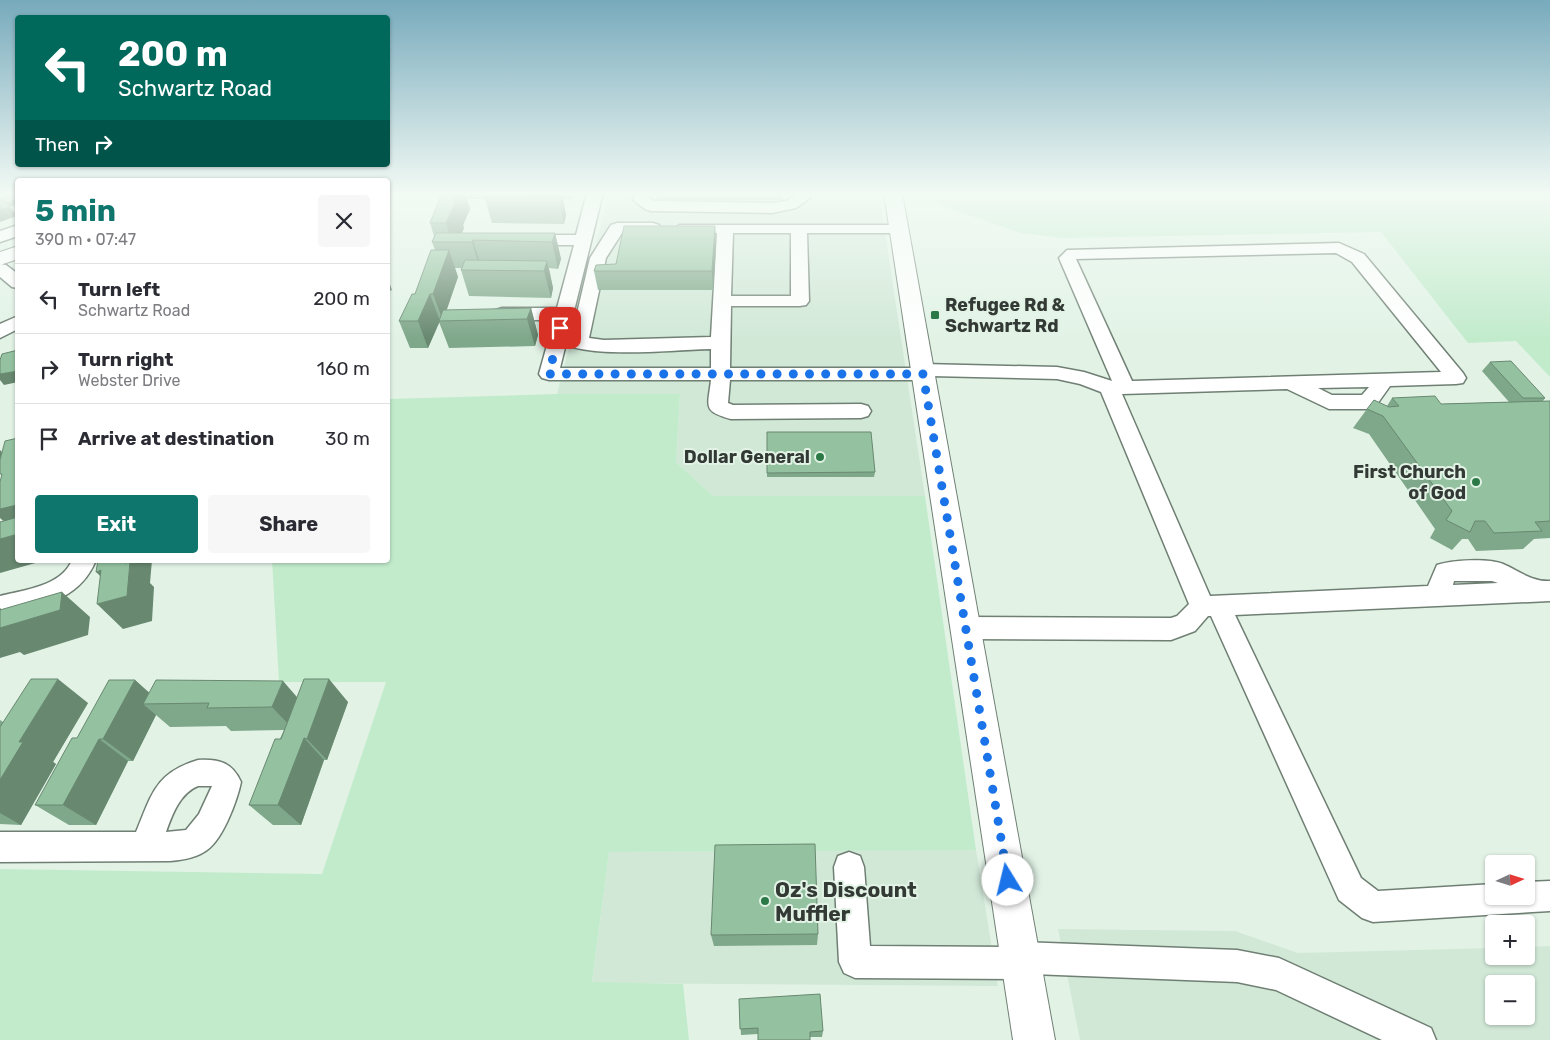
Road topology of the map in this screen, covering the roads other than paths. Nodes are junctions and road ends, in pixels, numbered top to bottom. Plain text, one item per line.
1 (583, 242) edge
2 (608, 242) edge
3 (724, 242) edge
4 (799, 242) edge
5 (901, 242) edge
6 (15, 253) edge
7 (0, 259) edge
8 (0, 269) edge
9 (15, 281) edge
10 (722, 301) junction
11 (489, 314) edge
12 (563, 314) junction
13 (15, 323) edge
14 (0, 332) edge
15 (720, 343) junction
16 (923, 372) junction
17 (721, 374) junction
18 (1117, 388) junction
19 (861, 410) dead end
20 (83, 563) edge
21 (1543, 592) edge
22 (0, 606) edge
23 (1211, 606) junction
24 (966, 628) junction
25 (0, 847) edge
26 (145, 847) dead end
27 (849, 867) dead end
28 (1550, 896) edge
29 (1021, 960) junction
30 (1034, 1040) edge
31 (1419, 1040) edge

1 - 12 street
2 - 15 street
3 - 10 street
4 - 10 street
5 - 16 main road
6 - 7 main road
8 - 9 street
10 - 15 street
11 - 12 street
12 - 17 street
13 - 14 street
15 - 17 street
16 - 17 street
16 - 18 street
16 - 24 main road
17 - 19 street
18 - 18 street
18 - 23 street
20 - 22 street
21 - 23 street
23 - 24 street
23 - 28 street
24 - 29 main road
25 - 26 street
27 - 29 street
29 - 30 main road
29 - 31 street

